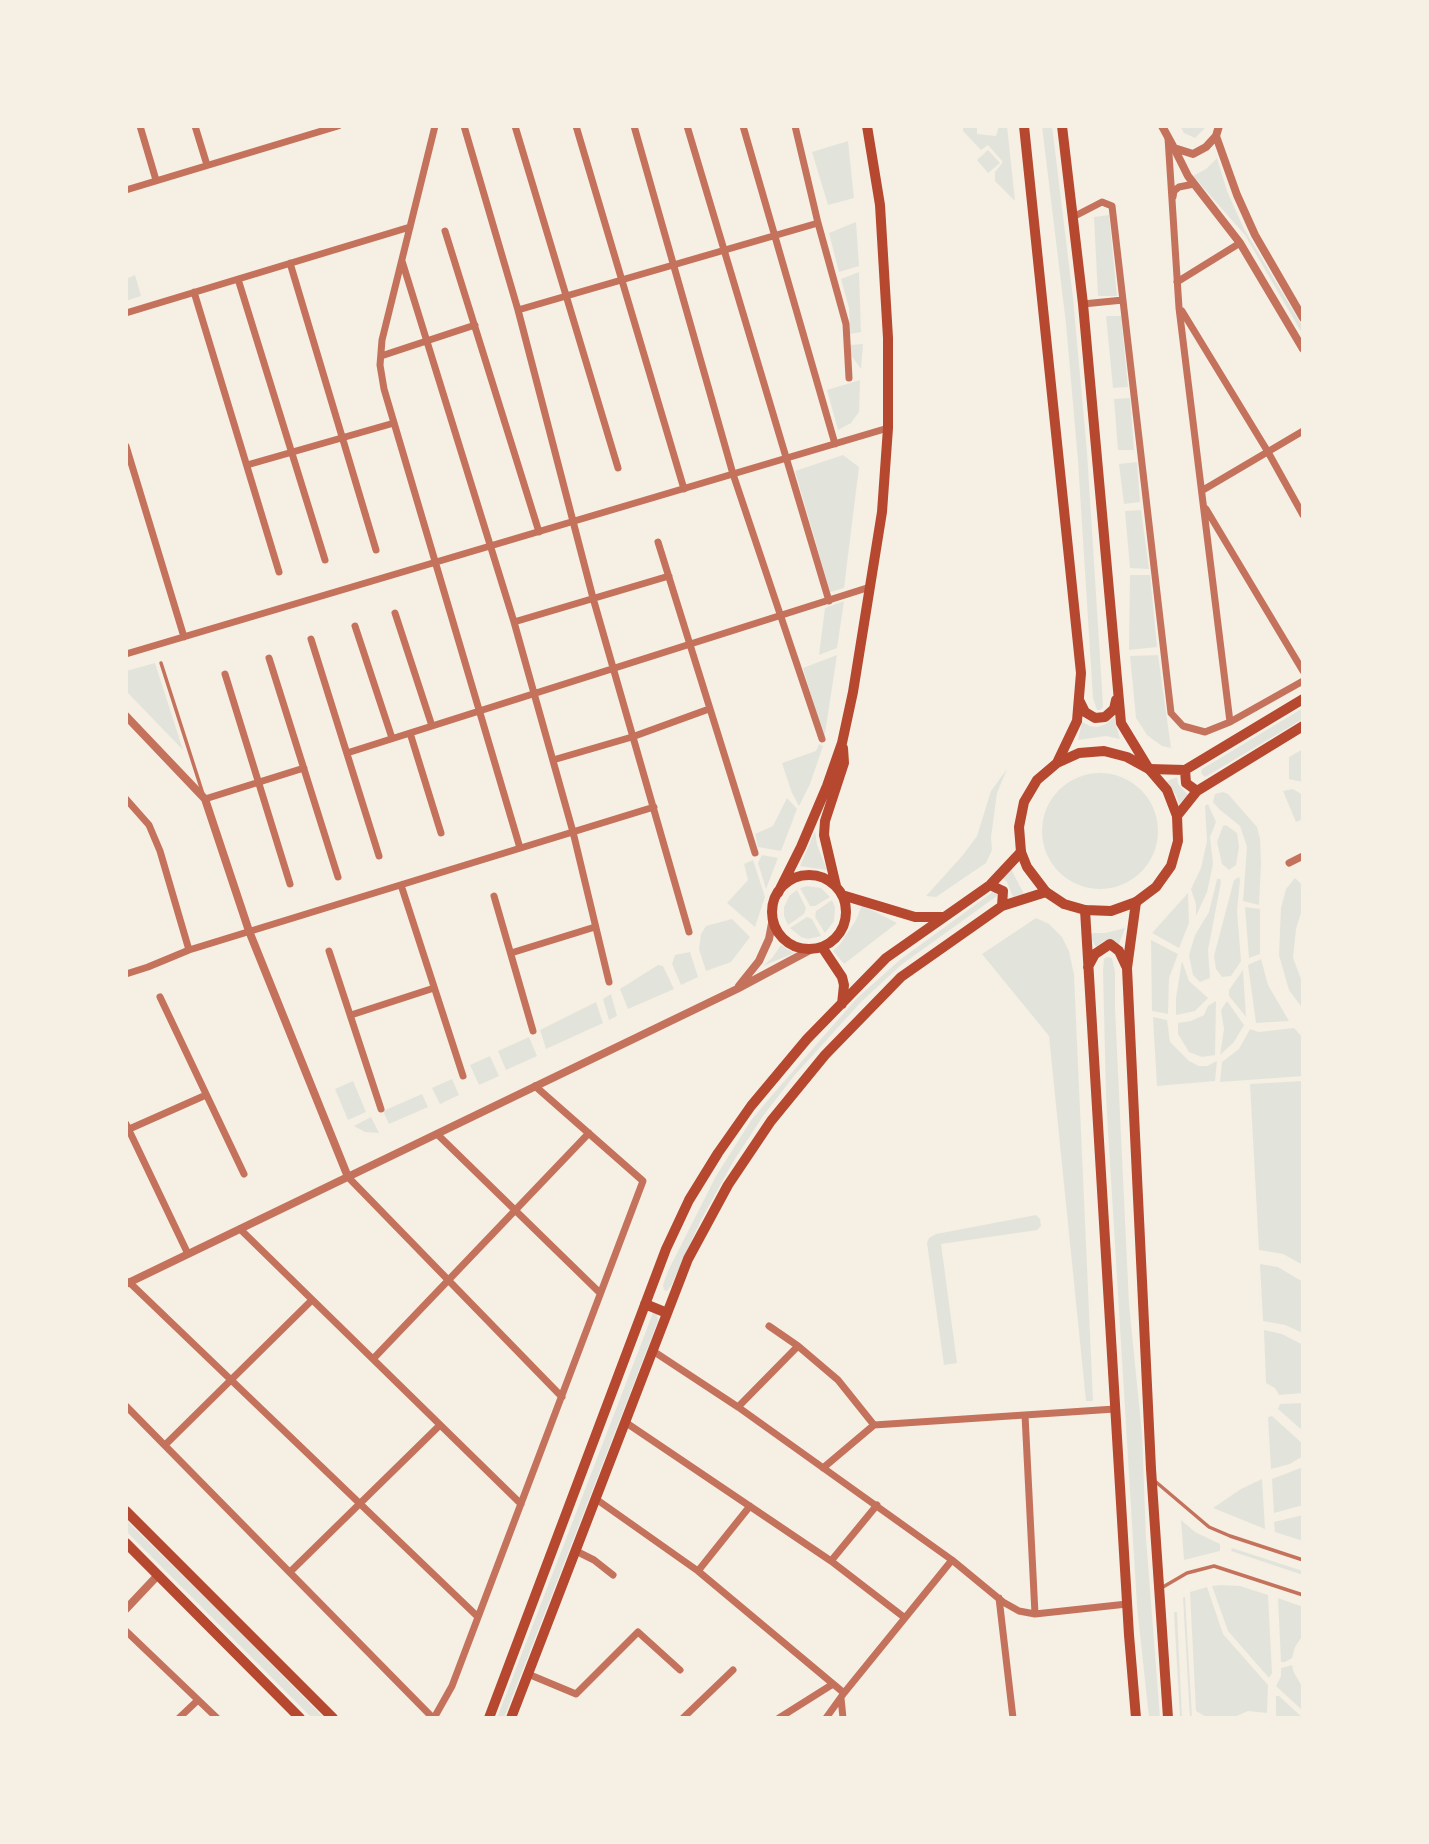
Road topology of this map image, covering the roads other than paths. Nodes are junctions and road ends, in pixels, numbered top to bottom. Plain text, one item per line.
1 (140, 126) edge
2 (195, 126) edge
3 (338, 126) edge
4 (435, 126) edge
5 (464, 126) edge
6 (514, 126) edge
7 (576, 126) edge
8 (634, 126) edge
9 (687, 126) edge
10 (743, 126) edge
11 (795, 126) edge
12 (867, 126) edge
13 (1024, 126) edge
14 (1062, 126) edge
15 (1162, 126) edge
16 (1219, 126) edge
17 (310, 130) edge
18 (1216, 136) junction
19 (1168, 138) junction
20 (1174, 148) junction
21 (207, 165) junction
22 (156, 180) junction
23 (1194, 184) junction
24 (126, 190) edge
25 (1172, 201) junction
26 (1073, 217) junction
27 (818, 223) junction
28 (410, 226) junction
29 (445, 231) dead end
30 (775, 235) junction
31 (1240, 243) junction
32 (724, 250) junction
33 (402, 261) junction
34 (290, 263) junction
35 (674, 264) junction
36 (238, 279) junction
37 (621, 280) junction
38 (1177, 282) junction
39 (194, 292) junction
40 (567, 296) junction
41 (1123, 300) junction
42 (1083, 304) junction
43 (1180, 308) junction
44 (518, 310) junction
45 (126, 313) edge
46 (1303, 318) edge
47 (475, 325) junction
48 (427, 340) junction
49 (1303, 349) edge
50 (381, 360) junction
51 (849, 378) dead end
52 (394, 423) junction
53 (888, 428) junction
54 (1303, 431) edge
55 (342, 438) junction
56 (835, 444) junction
57 (126, 446) edge
58 (292, 452) junction
59 (1268, 452) junction
60 (785, 458) junction
61 (247, 465) junction
62 (618, 468) dead end
63 (733, 474) junction
64 (684, 489) junction
65 (1203, 490) junction
66 (1205, 507) junction
67 (1303, 515) edge
68 (574, 521) junction
69 (539, 532) junction
70 (658, 542) dead end
71 (492, 546) junction
72 (376, 551) dead end
73 (325, 560) dead end
74 (436, 562) junction
75 (279, 572) dead end
76 (669, 576) junction
77 (870, 587) junction
78 (593, 598) junction
79 (829, 601) junction
80 (396, 614) dead end
81 (782, 615) junction
82 (514, 622) junction
83 (355, 626) dead end
84 (184, 637) junction
85 (311, 639) dead end
86 (690, 645) junction
87 (126, 654) edge
88 (269, 658) dead end
89 (161, 663) dead end
90 (613, 669) junction
91 (1303, 671) edge
92 (225, 674) dead end
93 (1303, 681) edge
94 (534, 694) junction
95 (1118, 696) junction
96 (1303, 699) edge
97 (1079, 700) junction
98 (709, 709) junction
99 (480, 711) junction
100 (126, 716) edge
101 (1230, 722) junction
102 (432, 726) junction
103 (1303, 726) edge
104 (410, 733) junction
105 (632, 737) junction
106 (392, 738) junction
107 (821, 739) dead end
108 (842, 743) junction
109 (347, 753) junction
110 (553, 760) junction
111 (1056, 763) junction
112 (304, 768) junction
113 (1149, 769) junction
114 (1185, 770) junction
115 (259, 782) junction
116 (1197, 791) junction
117 (126, 799) edge
118 (205, 799) junction
119 (654, 807) junction
120 (1177, 816) junction
121 (573, 832) junction
122 (441, 833) dead end
123 (520, 848) junction
124 (1021, 852) junction
125 (755, 853) dead end
126 (379, 856) dead end
127 (1303, 856) edge
128 (1289, 863) dead end
129 (338, 877) dead end
130 (290, 884) dead end
131 (990, 884) junction
132 (401, 885) junction
133 (836, 886) junction
134 (1046, 892) junction
135 (778, 893) junction
136 (494, 895) dead end
137 (842, 895) junction
138 (1136, 902) junction
139 (1002, 906) junction
140 (1085, 911) junction
141 (944, 917) junction
142 (773, 918) junction
143 (595, 927) junction
144 (249, 932) junction
145 (689, 932) dead end
146 (821, 947) junction
147 (189, 950) junction
148 (810, 950) junction
149 (329, 951) dead end
150 (511, 953) junction
151 (1087, 968) junction
152 (1127, 968) junction
153 (126, 974) edge
154 (610, 982) dead end
155 (434, 988) junction
156 (737, 989) junction
157 (160, 996) dead end
158 (842, 1004) junction
159 (351, 1015) junction
160 (533, 1031) dead end
161 (463, 1076) dead end
162 (534, 1086) junction
163 (206, 1095) junction
164 (380, 1109) dead end
165 (127, 1128) edge
166 (437, 1133) junction
167 (589, 1133) junction
168 (244, 1174) dead end
169 (348, 1177) junction
170 (515, 1210) junction
171 (240, 1228) junction
172 (188, 1254) junction
173 (449, 1280) junction
174 (127, 1283) edge
175 (600, 1293) junction
176 (313, 1300) junction
177 (645, 1304) junction
178 (667, 1313) junction
179 (769, 1326) dead end
180 (798, 1346) junction
181 (653, 1351) junction
182 (373, 1359) junction
183 (231, 1380) junction
184 (562, 1397) junction
185 (126, 1406) edge
186 (738, 1407) junction
187 (1115, 1409) junction
188 (1025, 1415) junction
189 (625, 1422) junction
190 (440, 1425) junction
191 (874, 1425) junction
192 (165, 1445) junction
193 (823, 1468) junction
194 (1152, 1478) junction
195 (596, 1499) junction
196 (360, 1504) junction
197 (520, 1504) junction
198 (877, 1505) junction
199 (750, 1507) junction
200 (126, 1511) edge
201 (126, 1543) edge
202 (576, 1551) junction
203 (952, 1560) junction
204 (1303, 1560) edge
205 (831, 1561) junction
206 (698, 1571) junction
207 (290, 1572) junction
208 (158, 1575) junction
209 (614, 1575) dead end
210 (1158, 1590) junction
211 (1303, 1595) edge
212 (999, 1598) junction
213 (1127, 1604) junction
214 (126, 1609) edge
215 (1035, 1614) junction
216 (478, 1617) junction
217 (905, 1618) junction
218 (126, 1631) edge
219 (680, 1670) dead end
220 (733, 1670) dead end
221 (528, 1674) junction
222 (833, 1684) junction
223 (842, 1695) junction
224 (198, 1700) junction
225 (179, 1718) edge
226 (217, 1718) edge
227 (300, 1718) edge
228 (333, 1718) edge
229 (434, 1718) edge
230 (489, 1718) edge
231 (511, 1718) edge
232 (683, 1718) edge
233 (779, 1718) edge
234 (826, 1718) edge
235 (843, 1718) edge
236 (1013, 1718) edge
237 (1136, 1718) edge
238 (1168, 1718) edge

1 - 22 street
2 - 21 street
3 - 17 street
4 - 28 street
5 - 44 street
6 - 40 street
7 - 37 street
8 - 35 street
9 - 32 street
10 - 30 street
11 - 27 street
12 - 53 main road
13 - 97 main road
14 - 26 main road
15 - 19 street
16 - 18 street
17 - 21 street
18 - 20 street
18 - 46 street
19 - 20 street
19 - 25 street
20 - 23 street
21 - 22 street
22 - 24 street
23 - 25 street
23 - 31 street
25 - 38 street
26 - 41 street
26 - 42 main road
27 - 30 street
27 - 51 street
28 - 33 street
28 - 34 street
29 - 47 street
30 - 32 street
30 - 56 street
31 - 38 street
31 - 49 street
32 - 35 street
32 - 60 street
33 - 48 street
33 - 50 street
34 - 36 street
34 - 55 street
35 - 37 street
35 - 63 street
36 - 39 street
36 - 58 street
37 - 40 street
37 - 64 street
38 - 43 street
39 - 45 street
39 - 61 street
40 - 44 street
40 - 62 street
41 - 42 street
41 - 101 street
42 - 95 main road
43 - 59 street
43 - 65 street
44 - 68 street
47 - 48 street
47 - 69 street
48 - 50 street
48 - 71 street
50 - 52 street
52 - 55 street
52 - 74 street
53 - 56 street
53 - 77 main road
54 - 59 street
55 - 58 street
55 - 72 street
56 - 60 street
57 - 84 street
58 - 61 street
58 - 73 street
59 - 65 street
59 - 67 street
60 - 63 street
60 - 79 street
61 - 75 street
63 - 64 street
63 - 81 street
64 - 68 street
65 - 66 street
66 - 91 street
66 - 101 street
68 - 69 street
68 - 78 street
69 - 71 street
70 - 76 street
71 - 74 street
71 - 82 street
74 - 84 street
74 - 99 street
76 - 78 street
76 - 86 street
77 - 79 street
77 - 108 main road
78 - 82 street
78 - 90 street
79 - 81 street
80 - 102 street
81 - 86 street
81 - 107 street
82 - 94 street
83 - 106 street
84 - 87 street
85 - 109 street
86 - 90 street
86 - 98 street
88 - 112 street
89 - 118 lane
90 - 94 street
90 - 105 street
92 - 115 street
93 - 101 street
94 - 99 street
94 - 110 street
95 - 97 main road
95 - 113 main road
96 - 114 main road
97 - 111 main road
98 - 105 street
98 - 125 street
99 - 102 street
99 - 123 street
100 - 118 street
102 - 104 street
103 - 116 main road
104 - 106 street
104 - 122 street
105 - 110 street
105 - 119 street
106 - 109 street
108 - 133 main road
108 - 135 main road
109 - 126 street
110 - 121 street
111 - 113 main road
111 - 124 main road
112 - 115 street
112 - 129 street
113 - 114 main road
113 - 120 main road
114 - 116 main road
115 - 118 street
115 - 130 street
116 - 120 main road
117 - 147 street
118 - 144 street
119 - 121 street
119 - 145 street
120 - 138 main road
121 - 123 street
121 - 143 street
123 - 132 street
124 - 131 main road
124 - 134 main road
127 - 128 street
131 - 139 main road
131 - 141 main road
132 - 144 street
132 - 155 street
133 - 135 main road
133 - 137 main road
134 - 139 main road
134 - 140 main road
135 - 142 main road
136 - 150 street
137 - 141 main road
137 - 146 main road
138 - 140 main road
138 - 152 main road
139 - 178 main road
140 - 151 main road
141 - 158 main road
142 - 148 main road
142 - 156 street
143 - 150 street
143 - 154 street
144 - 147 street
144 - 169 street
146 - 148 main road
146 - 158 main road
147 - 153 street
148 - 156 street
149 - 159 street
150 - 160 street
151 - 152 main road
151 - 187 main road
152 - 194 main road
155 - 159 street
155 - 161 street
156 - 162 street
157 - 163 street
158 - 177 main road
159 - 164 street
162 - 166 street
162 - 167 street
163 - 165 street
163 - 168 street
165 - 172 street
166 - 169 street
166 - 170 street
167 - 170 street
167 - 175 street
169 - 171 street
169 - 173 street
170 - 173 street
170 - 175 street
171 - 172 street
171 - 176 street
172 - 174 street
173 - 182 street
173 - 184 street
174 - 183 street
175 - 184 street
176 - 182 street
176 - 183 street
177 - 178 main road
177 - 230 main road
178 - 181 main road
179 - 180 street
180 - 186 street
180 - 191 street
181 - 186 street
181 - 189 main road
182 - 190 street
183 - 192 street
183 - 196 street
184 - 197 street
185 - 192 street
186 - 193 street
187 - 188 street
187 - 213 main road
188 - 191 street
188 - 215 street
189 - 195 main road
189 - 199 street
190 - 196 street
190 - 197 street
191 - 193 street
192 - 207 street
193 - 198 street
194 - 204 lane
194 - 210 main road
195 - 202 main road
195 - 206 street
196 - 207 street
196 - 216 street
197 - 216 street
198 - 203 street
198 - 205 street
199 - 205 street
199 - 206 street
200 - 228 main road
201 - 208 main road
202 - 209 street
202 - 221 main road
203 - 212 street
203 - 217 street
205 - 217 street
206 - 222 street
207 - 229 street
208 - 214 street
208 - 227 main road
210 - 211 lane
210 - 238 main road
212 - 215 street
212 - 236 street
213 - 215 street
213 - 237 main road
216 - 229 street
217 - 223 street
218 - 224 street
219 - 221 street
220 - 232 street
221 - 231 main road
222 - 223 street
222 - 233 street
223 - 234 street
223 - 235 street
224 - 225 street
224 - 226 street

